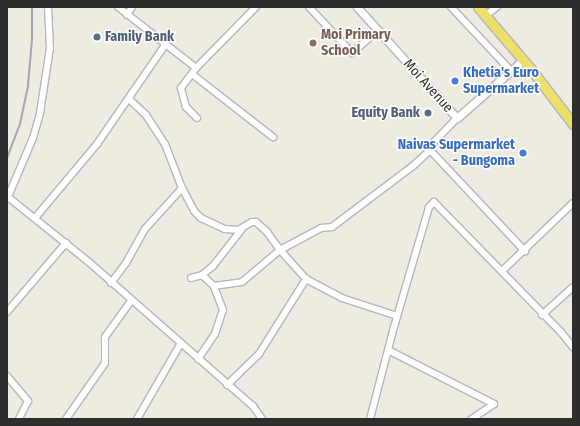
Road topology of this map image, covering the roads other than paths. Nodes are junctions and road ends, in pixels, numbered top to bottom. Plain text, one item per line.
1 (48, 7) edge
2 (118, 7) edge
3 (132, 7) edge
4 (256, 7) edge
5 (309, 7) edge
6 (357, 7) edge
7 (451, 7) edge
8 (478, 7) edge
9 (497, 7) edge
10 (127, 15) junction
11 (485, 16) junction
12 (378, 30) junction
13 (165, 45) junction
14 (523, 60) junction
15 (196, 68) junction
16 (511, 71) junction
17 (192, 74) junction
18 (129, 99) junction
19 (197, 118) dead end
20 (457, 118) junction
21 (573, 124) edge
22 (273, 137) dead end
23 (430, 150) junction
24 (182, 188) junction
25 (8, 198) edge
26 (573, 204) edge
27 (35, 218) junction
28 (242, 229) junction
29 (66, 243) junction
30 (280, 250) junction
31 (525, 251) junction
32 (502, 271) junction
33 (202, 275) junction
34 (191, 278) dead end
35 (306, 280) junction
36 (111, 283) junction
37 (214, 286) junction
38 (573, 287) edge
39 (131, 301) junction
40 (7, 312) edge
41 (542, 315) junction
42 (397, 316) junction
43 (181, 343) junction
44 (572, 344) edge
45 (388, 350) junction
46 (198, 358) junction
47 (7, 376) edge
48 (227, 385) junction
49 (19, 419) edge
50 (66, 419) edge
51 (137, 419) edge
52 (262, 419) edge
53 (370, 419) edge
54 (473, 419) edge

1 - 25 street
2 - 10 street
3 - 10 street
4 - 15 street
5 - 12 street
6 - 12 street, Moi Avenue
7 - 16 street
8 - 11 main road
9 - 11 street
10 - 13 street
11 - 14 main road
12 - 20 street, Moi Avenue
13 - 15 street
13 - 18 street
14 - 16 street, Moi Avenue
14 - 21 main road
15 - 17 street
16 - 20 street, Moi Avenue
17 - 19 street
17 - 22 street
18 - 24 street
18 - 27 street
20 - 23 street
23 - 30 street
23 - 31 street
24 - 28 street
24 - 36 street
25 - 27 street
26 - 31 street
27 - 29 street
28 - 30 street
28 - 33 street
29 - 36 street
29 - 40 street
30 - 35 street
30 - 37 street
31 - 32 street
32 - 41 street
32 - 42 street
33 - 34 street
33 - 37 street
35 - 42 street
35 - 48 street
36 - 39 street
37 - 46 street
38 - 41 street
39 - 43 street
39 - 50 street
41 - 44 street
42 - 45 street
43 - 46 street
43 - 51 street
45 - 53 street
45 - 54 street
46 - 48 street
47 - 49 street
48 - 52 street

